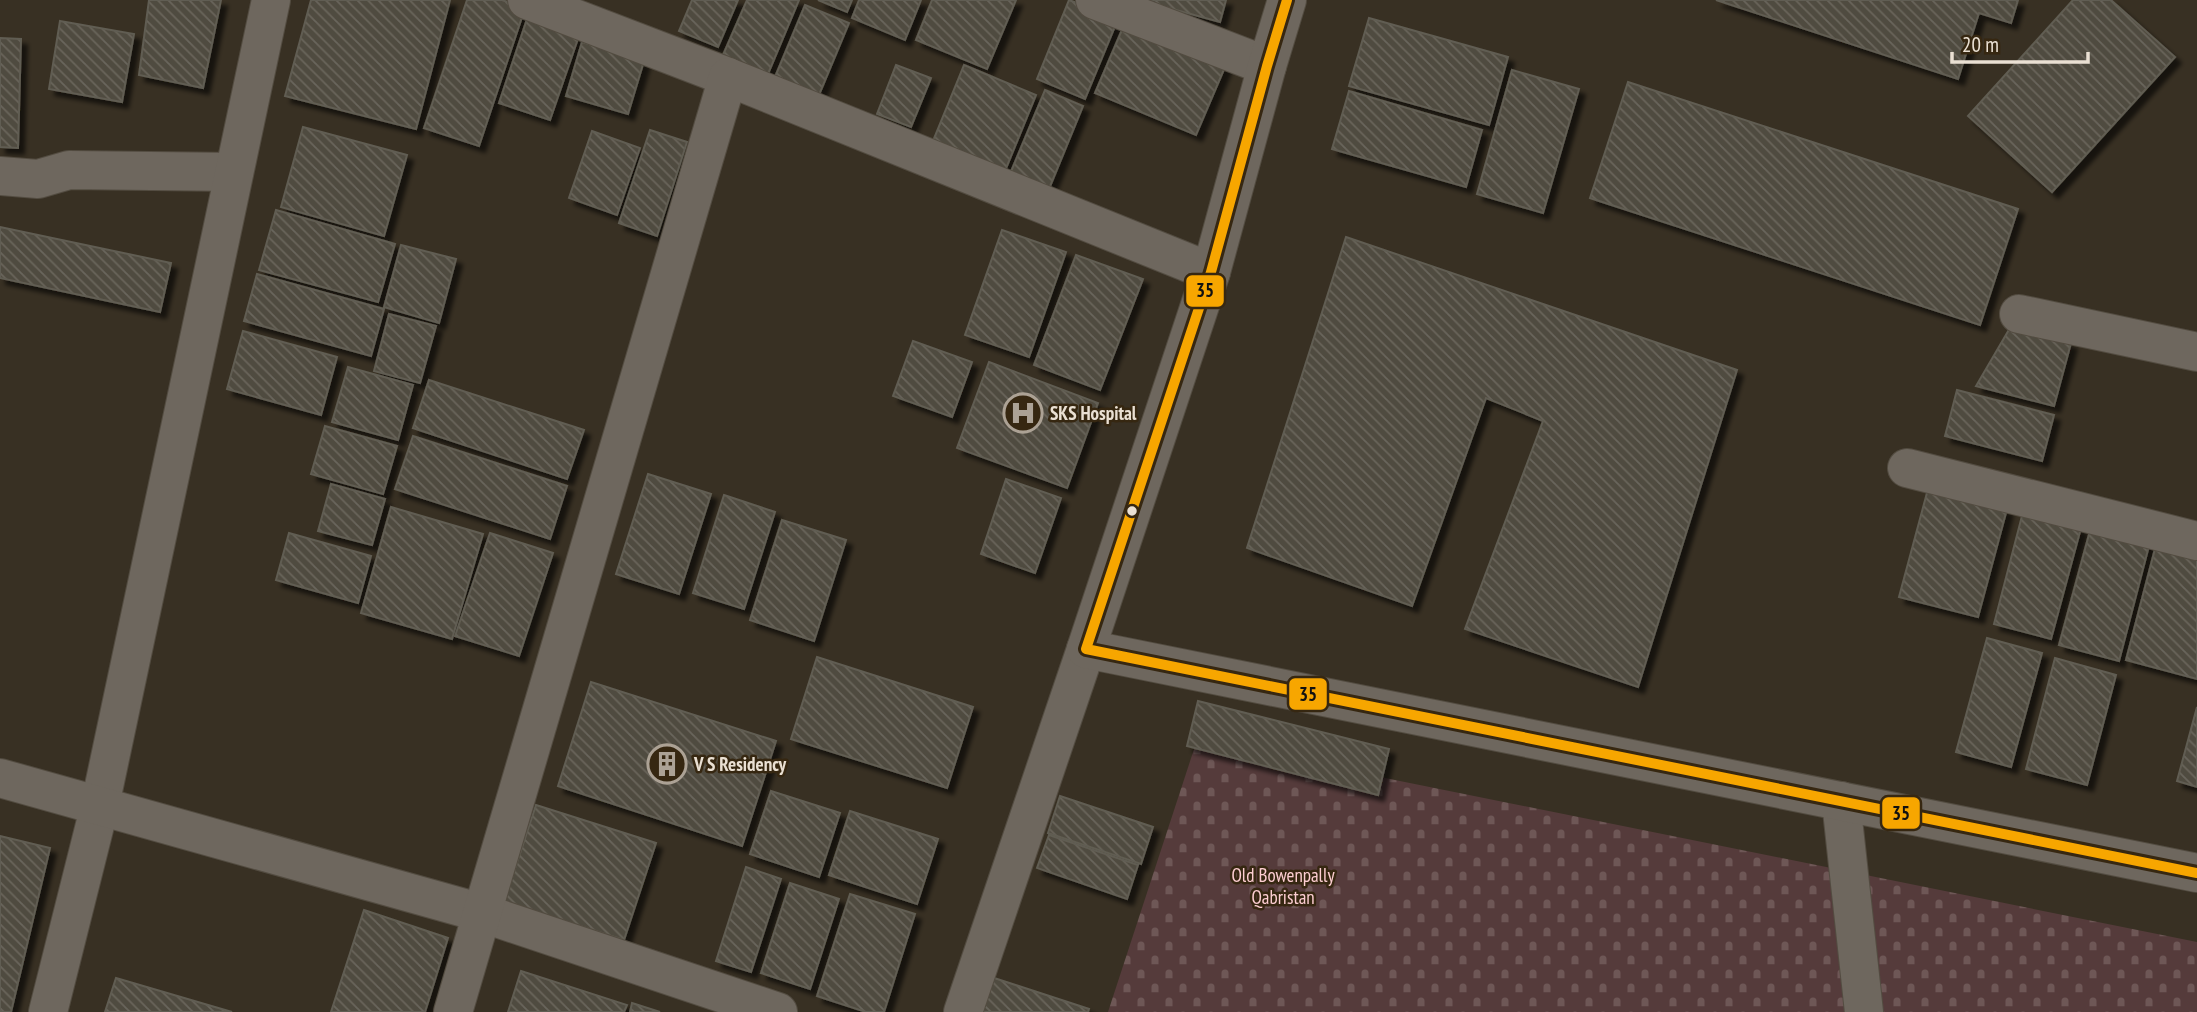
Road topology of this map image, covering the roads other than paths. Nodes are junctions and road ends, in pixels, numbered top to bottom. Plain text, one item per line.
1 (271, 0) edge
2 (1095, 0) edge
3 (1287, 0) edge
4 (536, 2) edge
5 (1267, 66) junction
6 (728, 77) junction
7 (234, 172) junction
8 (0, 176) edge
9 (1211, 272) junction
10 (2019, 314) dead end
11 (2197, 352) edge
12 (1907, 468) dead end
13 (2197, 541) edge
14 (1086, 649) junction
15 (0, 778) edge
16 (1841, 801) junction
17 (100, 805) junction
18 (2197, 873) edge
19 (482, 913) junction
20 (48, 1012) edge
21 (453, 1012) edge
22 (778, 1012) edge
23 (963, 1012) edge
24 (1864, 1012) edge

1 - 7 street
2 - 5 street
3 - 5 street
4 - 6 street
5 - 9 street
6 - 9 street
6 - 19 street
7 - 8 street
7 - 17 street
9 - 14 street
10 - 11 street
12 - 13 street
14 - 16 street
14 - 23 street
15 - 17 street
16 - 18 street
16 - 24 street
17 - 19 street
17 - 20 street
19 - 21 street
19 - 22 street

